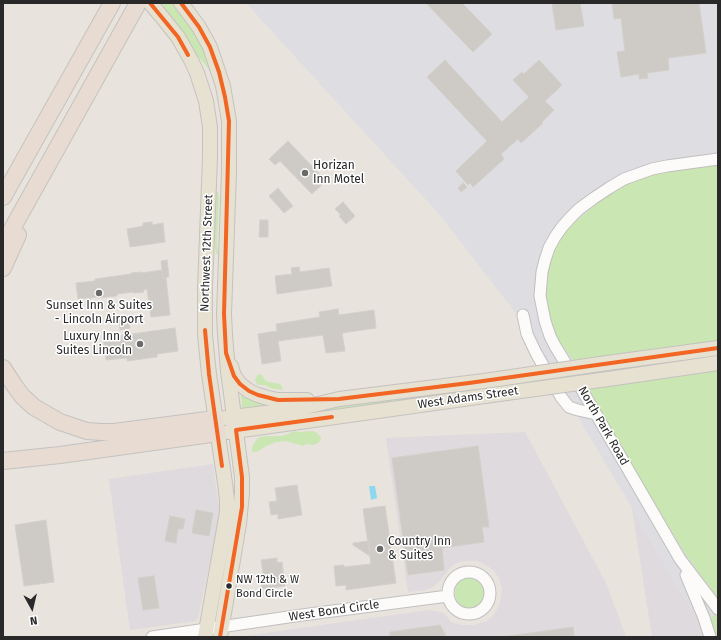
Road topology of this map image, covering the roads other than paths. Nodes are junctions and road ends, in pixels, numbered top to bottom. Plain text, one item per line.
1 (138, 3) edge
2 (150, 3) edge
3 (180, 3) edge
4 (110, 6) edge
5 (58, 100) junction
6 (67, 131) junction
7 (718, 159) edge
8 (3, 177) edge
9 (3, 197) edge
10 (3, 245) edge
11 (3, 268) edge
12 (524, 315) dead end
13 (718, 348) edge
14 (226, 353) junction
15 (718, 363) edge
16 (3, 368) edge
17 (340, 399) junction
18 (596, 414) junction
19 (235, 424) junction
20 (216, 426) junction
21 (3, 461) edge
22 (680, 559) junction
23 (448, 596) dead end
24 (718, 609) edge
25 (220, 632) edge
26 (206, 633) edge
27 (152, 637) edge
28 (710, 637) edge

1 - 6 highway
2 - 20 main road, Northwest 12th Street
3 - 14 main road, Northwest 12th Street
4 - 5 highway
5 - 8 highway
5 - 9 highway
6 - 10 highway
6 - 11 highway
7 - 18 street, North Park Road
12 - 18 street
13 - 17 main road, West Adams Street, bridge
14 - 17 main road
14 - 19 main road, Northwest 12th Street
15 - 19 main road, West Adams Street, bridge
16 - 20 highway
17 - 19 main road, West Adams Street
18 - 22 street, North Park Road
19 - 20 main road, West Adams Street
19 - 25 main road, Northwest 12th Street
20 - 21 highway
20 - 26 main road, Northwest 12th Street
22 - 24 street, North Park Road
22 - 28 street, North Park Road
23 - 25 street, West Bond Circle
25 - 26 street, West Bond Circle
26 - 27 street, West Bond Circle

